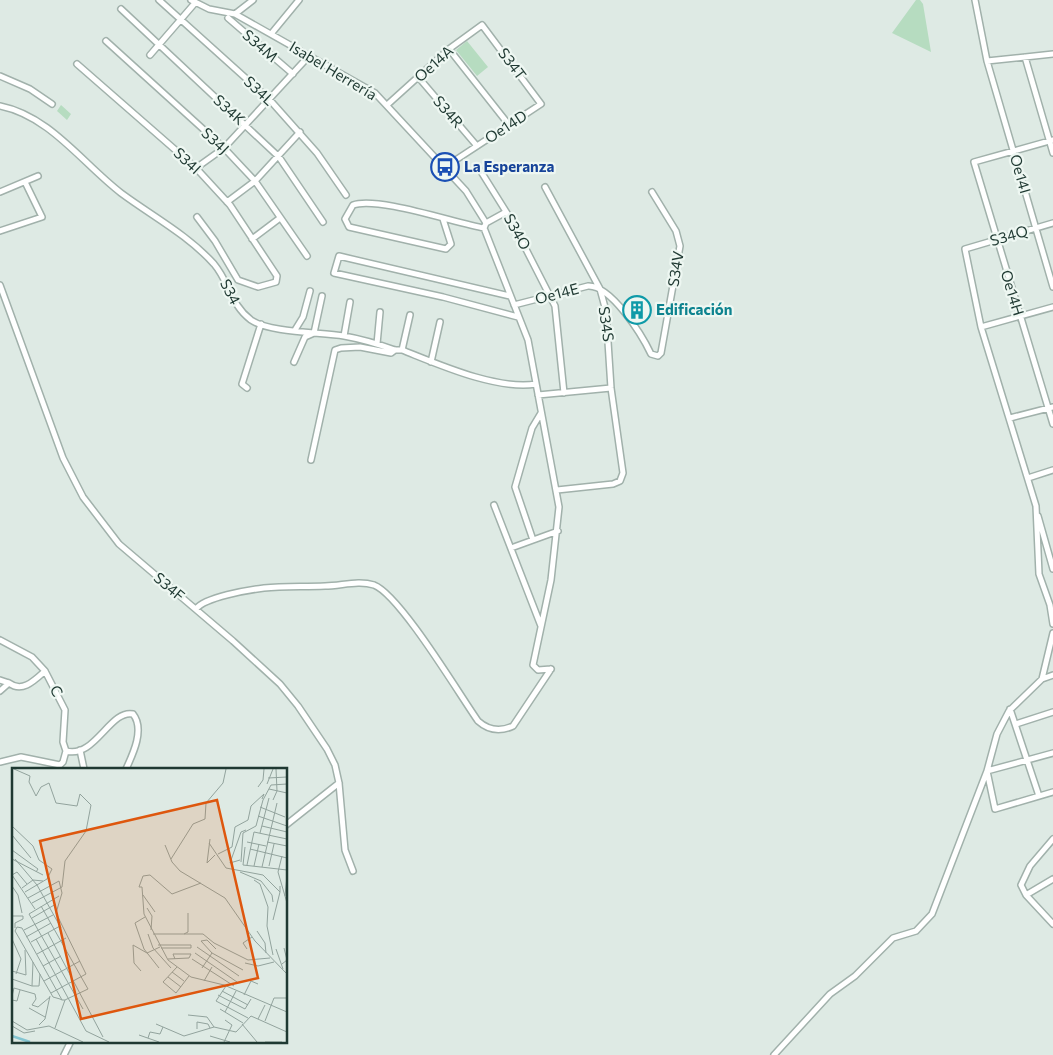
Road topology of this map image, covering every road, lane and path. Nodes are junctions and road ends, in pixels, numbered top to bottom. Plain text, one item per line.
1 (158, 0) edge
2 (253, 0) edge
3 (300, 0) edge
4 (971, 0) edge
5 (192, 1) edge
6 (976, 2) edge
7 (121, 9) dead end
8 (235, 14) junction
9 (228, 18) dead end
10 (180, 20) junction
11 (482, 25) joint
12 (272, 34) junction
13 (106, 40) dead end
14 (158, 45) junction
15 (449, 49) junction
16 (1053, 54) edge
17 (150, 55) dead end
18 (308, 57) junction
19 (1025, 57) junction
20 (987, 61) junction
21 (77, 64) dead end
22 (293, 74) junction
23 (0, 76) edge
24 (419, 78) junction
25 (269, 100) junction
26 (541, 102) joint
27 (52, 104) dead end
28 (387, 105) junction
29 (0, 106) edge
30 (246, 125) junction
31 (509, 125) junction
32 (300, 132) junction
33 (1051, 140) edge
34 (477, 146) junction
35 (224, 148) junction
36 (1013, 151) junction
37 (1053, 153) edge
38 (279, 157) junction
39 (445, 167) junction
40 (196, 168) junction
41 (480, 170) dead end
42 (38, 176) dead end
43 (255, 180) junction
44 (25, 182) junction
45 (546, 187) dead end
46 (0, 192) edge
47 (652, 192) dead end
48 (346, 195) dead end
49 (227, 202) junction
50 (506, 212) junction
51 (197, 217) dead end
52 (280, 218) junction
53 (443, 219) junction
54 (323, 222) dead end
55 (1053, 223) edge
56 (485, 226) junction
57 (1036, 228) junction
58 (0, 231) edge
59 (252, 239) junction
60 (996, 240) junction
61 (306, 256) dead end
62 (0, 285) edge
63 (1053, 287) edge
64 (600, 289) junction
65 (310, 291) dead end
66 (550, 295) junction
67 (322, 296) dead end
68 (510, 296) junction
69 (350, 302) dead end
70 (514, 306) junction
71 (1053, 307) edge
72 (380, 312) dead end
73 (410, 315) dead end
74 (1019, 316) junction
75 (518, 317) junction
76 (440, 322) dead end
77 (260, 324) junction
78 (981, 327) junction
79 (295, 330) junction
80 (314, 333) junction
81 (344, 336) junction
82 (376, 344) junction
83 (395, 350) junction
84 (402, 350) junction
85 (294, 362) dead end
86 (431, 362) junction
87 (536, 384) junction
88 (247, 388) dead end
89 (612, 388) junction
90 (564, 393) junction
91 (538, 395) junction
92 (1051, 408) edge
93 (541, 413) junction
94 (1010, 418) junction
95 (1053, 424) edge
96 (311, 460) dead end
97 (1053, 470) edge
98 (1028, 478) junction
99 (556, 490) junction
100 (494, 505) dead end
101 (1036, 506) junction
102 (558, 531) junction
103 (533, 540) junction
104 (511, 548) junction
105 (1050, 553) edge
106 (1053, 569) edge
107 (196, 609) junction
108 (1053, 624) edge
109 (542, 627) junction
110 (1053, 633) edge
111 (0, 640) edge
112 (45, 672) junction
113 (1053, 675) edge
114 (1042, 679) junction
115 (0, 680) edge
116 (8, 683) junction
117 (0, 691) edge
118 (1010, 709) junction
119 (1053, 712) edge
120 (1016, 724) junction
121 (80, 750) junction
122 (66, 751) junction
123 (1053, 753) edge
124 (1025, 760) junction
125 (0, 762) edge
126 (84, 768) edge
127 (126, 768) edge
128 (987, 771) junction
129 (339, 783) junction
130 (1053, 792) edge
131 (1039, 796) junction
132 (288, 823) edge
133 (1053, 839) edge
134 (353, 871) dead end
135 (1053, 879) edge
136 (1026, 895) junction
137 (1053, 924) edge
138 (70, 1042) edge
139 (64, 1055) edge
140 (774, 1055) edge

1 - 10 street, S34L
2 - 8 street
3 - 12 street
4 - 6 street
5 - 8 street, Isabel Herrería
5 - 10 street
6 - 20 street, Oe14I
7 - 14 street, S34K
8 - 12 street, Isabel Herrería
9 - 22 street, S34M
10 - 14 street
10 - 25 street, S34L
11 - 15 street, Oe14A
11 - 26 street, S34T
12 - 18 street, Isabel Herrería
13 - 35 street, S34J
14 - 17 street
14 - 30 street, S34K
15 - 24 street, Oe14A
15 - 31 street
16 - 19 street
18 - 22 street
18 - 28 street, Isabel Herrería
19 - 20 street
19 - 33 street
20 - 36 street, Oe14I
21 - 40 street, S34I
22 - 25 street
23 - 27 street
24 - 28 street, Oe14A
24 - 34 street, S34R
25 - 30 street
25 - 32 street, S34L
26 - 31 street, Oe14D
28 - 39 street, Isabel Herrería
29 - 77 street, S34
30 - 35 street
30 - 38 street, S34K
31 - 34 street, Oe14D
32 - 38 street
32 - 48 street, S34L
33 - 36 street
33 - 37 street
34 - 39 street, Oe14D
35 - 40 street
35 - 43 street, S34J
36 - 57 street, Oe14I
36 - 60 street, Oe14H
38 - 43 street
38 - 54 street, S34K
39 - 56 street, Isabel Herrería
40 - 49 street, S34I
41 - 50 street, S34O
42 - 44 street
43 - 49 street
43 - 52 street, S34J
44 - 46 street
44 - 58 street
45 - 64 street, S34S
47 - 64 street, S34V
49 - 59 street, S34I
50 - 56 street
50 - 66 street, S34O
51 - 59 street, S34I
52 - 59 street
52 - 61 street, S34J
53 - 53 street
53 - 56 street
55 - 57 street, S34Q
56 - 68 street, Isabel Herrería
57 - 60 street, S34Q
57 - 63 street, Oe14I
60 - 74 street, Oe14H
60 - 78 street, S34Q
62 - 107 street, S34F
64 - 66 street, Oe14E
64 - 89 street, S34S
65 - 79 street
66 - 70 street, Oe14E
66 - 90 street, S34O
67 - 80 street
68 - 70 street, Isabel Herrería
68 - 75 street
69 - 81 street
70 - 75 street, Isabel Herrería
71 - 74 street
72 - 82 street
73 - 84 street
74 - 78 street
74 - 92 street, Oe14H
75 - 87 street, Isabel Herrería
76 - 86 street
77 - 79 street, S34
77 - 88 street
78 - 94 street
79 - 80 street, S34
80 - 81 street, S34
80 - 85 street
81 - 82 street, S34
82 - 83 street, S34
83 - 84 street, S34
83 - 96 street
84 - 86 street, S34
86 - 87 street, S34
87 - 91 street, Isabel Herrería
89 - 90 street
89 - 99 street, S34S
90 - 91 street
91 - 93 street, Isabel Herrería
92 - 94 street
92 - 95 street, Oe14H
93 - 99 street, Isabel Herrería
93 - 103 street
94 - 98 street
97 - 98 street
98 - 101 street
99 - 102 street, Isabel Herrería
100 - 104 street
101 - 105 street
101 - 108 street
102 - 103 street
102 - 109 street, Isabel Herrería
103 - 104 street
104 - 109 street
105 - 106 street
107 - 109 street, Isabel Herrería
107 - 129 street, S34F
110 - 114 street
111 - 112 street, C
112 - 116 street
112 - 122 street, C
113 - 114 street
114 - 118 street
115 - 116 street
116 - 117 street
118 - 120 street
118 - 128 street
119 - 120 street
120 - 124 street
121 - 122 street
121 - 126 street
121 - 127 street
122 - 125 street
123 - 124 street
124 - 128 street
124 - 131 street
128 - 131 street
128 - 140 street
129 - 132 street
129 - 134 street, S34F
130 - 131 street
133 - 136 street
135 - 136 street
136 - 137 street
138 - 139 street

